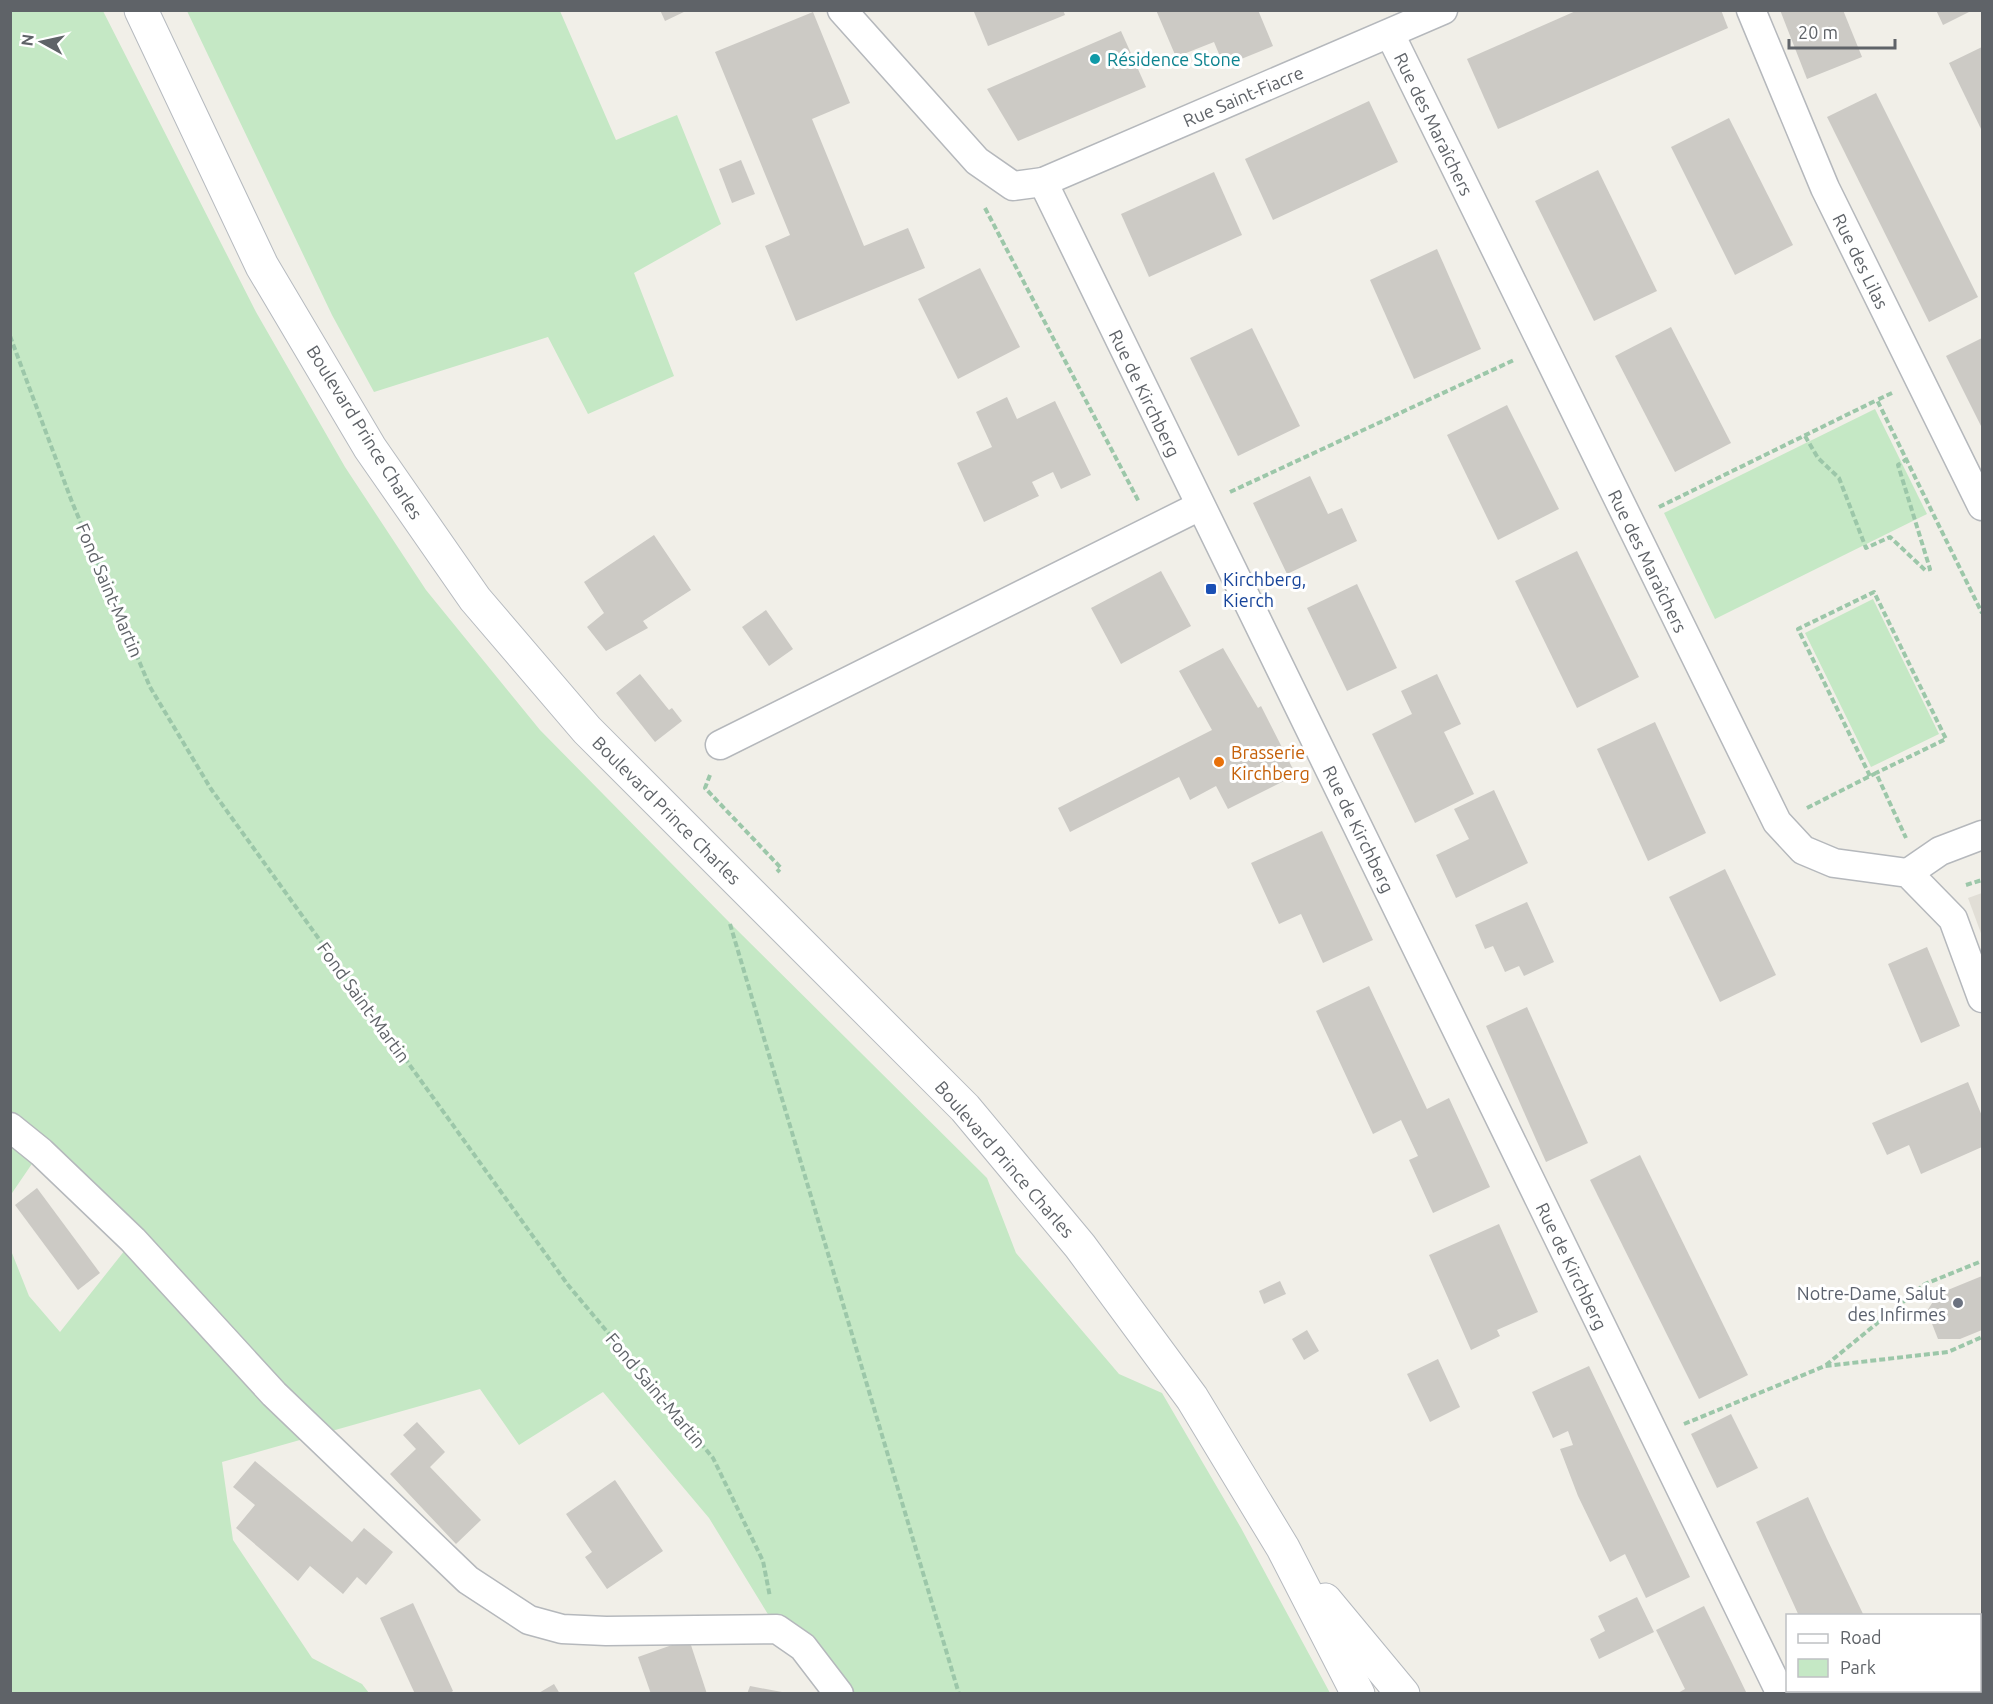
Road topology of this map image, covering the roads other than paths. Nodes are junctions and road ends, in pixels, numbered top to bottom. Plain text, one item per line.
1 (141, 10) edge
2 (842, 10) edge
3 (1443, 10) edge
4 (1751, 10) edge
5 (1390, 34) junction
6 (1043, 182) junction
7 (1212, 500) junction
8 (1983, 506) edge
9 (720, 745) road end
10 (1983, 835) edge
11 (1913, 869) junction
12 (1983, 998) edge
13 (10, 1127) edge
14 (1282, 1548) junction
15 (839, 1694) edge
16 (1358, 1694) edge
17 (1403, 1694) edge
18 (1781, 1694) edge

1 - 14 main road, Boulevard Prince Charles
2 - 6 street
3 - 5 street, Rue Saint-Fiacre
4 - 8 street, Rue des Lilas
5 - 6 street, Rue Saint-Fiacre
5 - 11 street, Rue des Maraîchers
6 - 7 street, Rue de Kirchberg
7 - 9 street
7 - 18 street, Rue de Kirchberg
10 - 11 street
11 - 12 street
13 - 15 street
14 - 16 main road, Boulevard Prince Charles
14 - 17 main road, Boulevard Prince Charles

